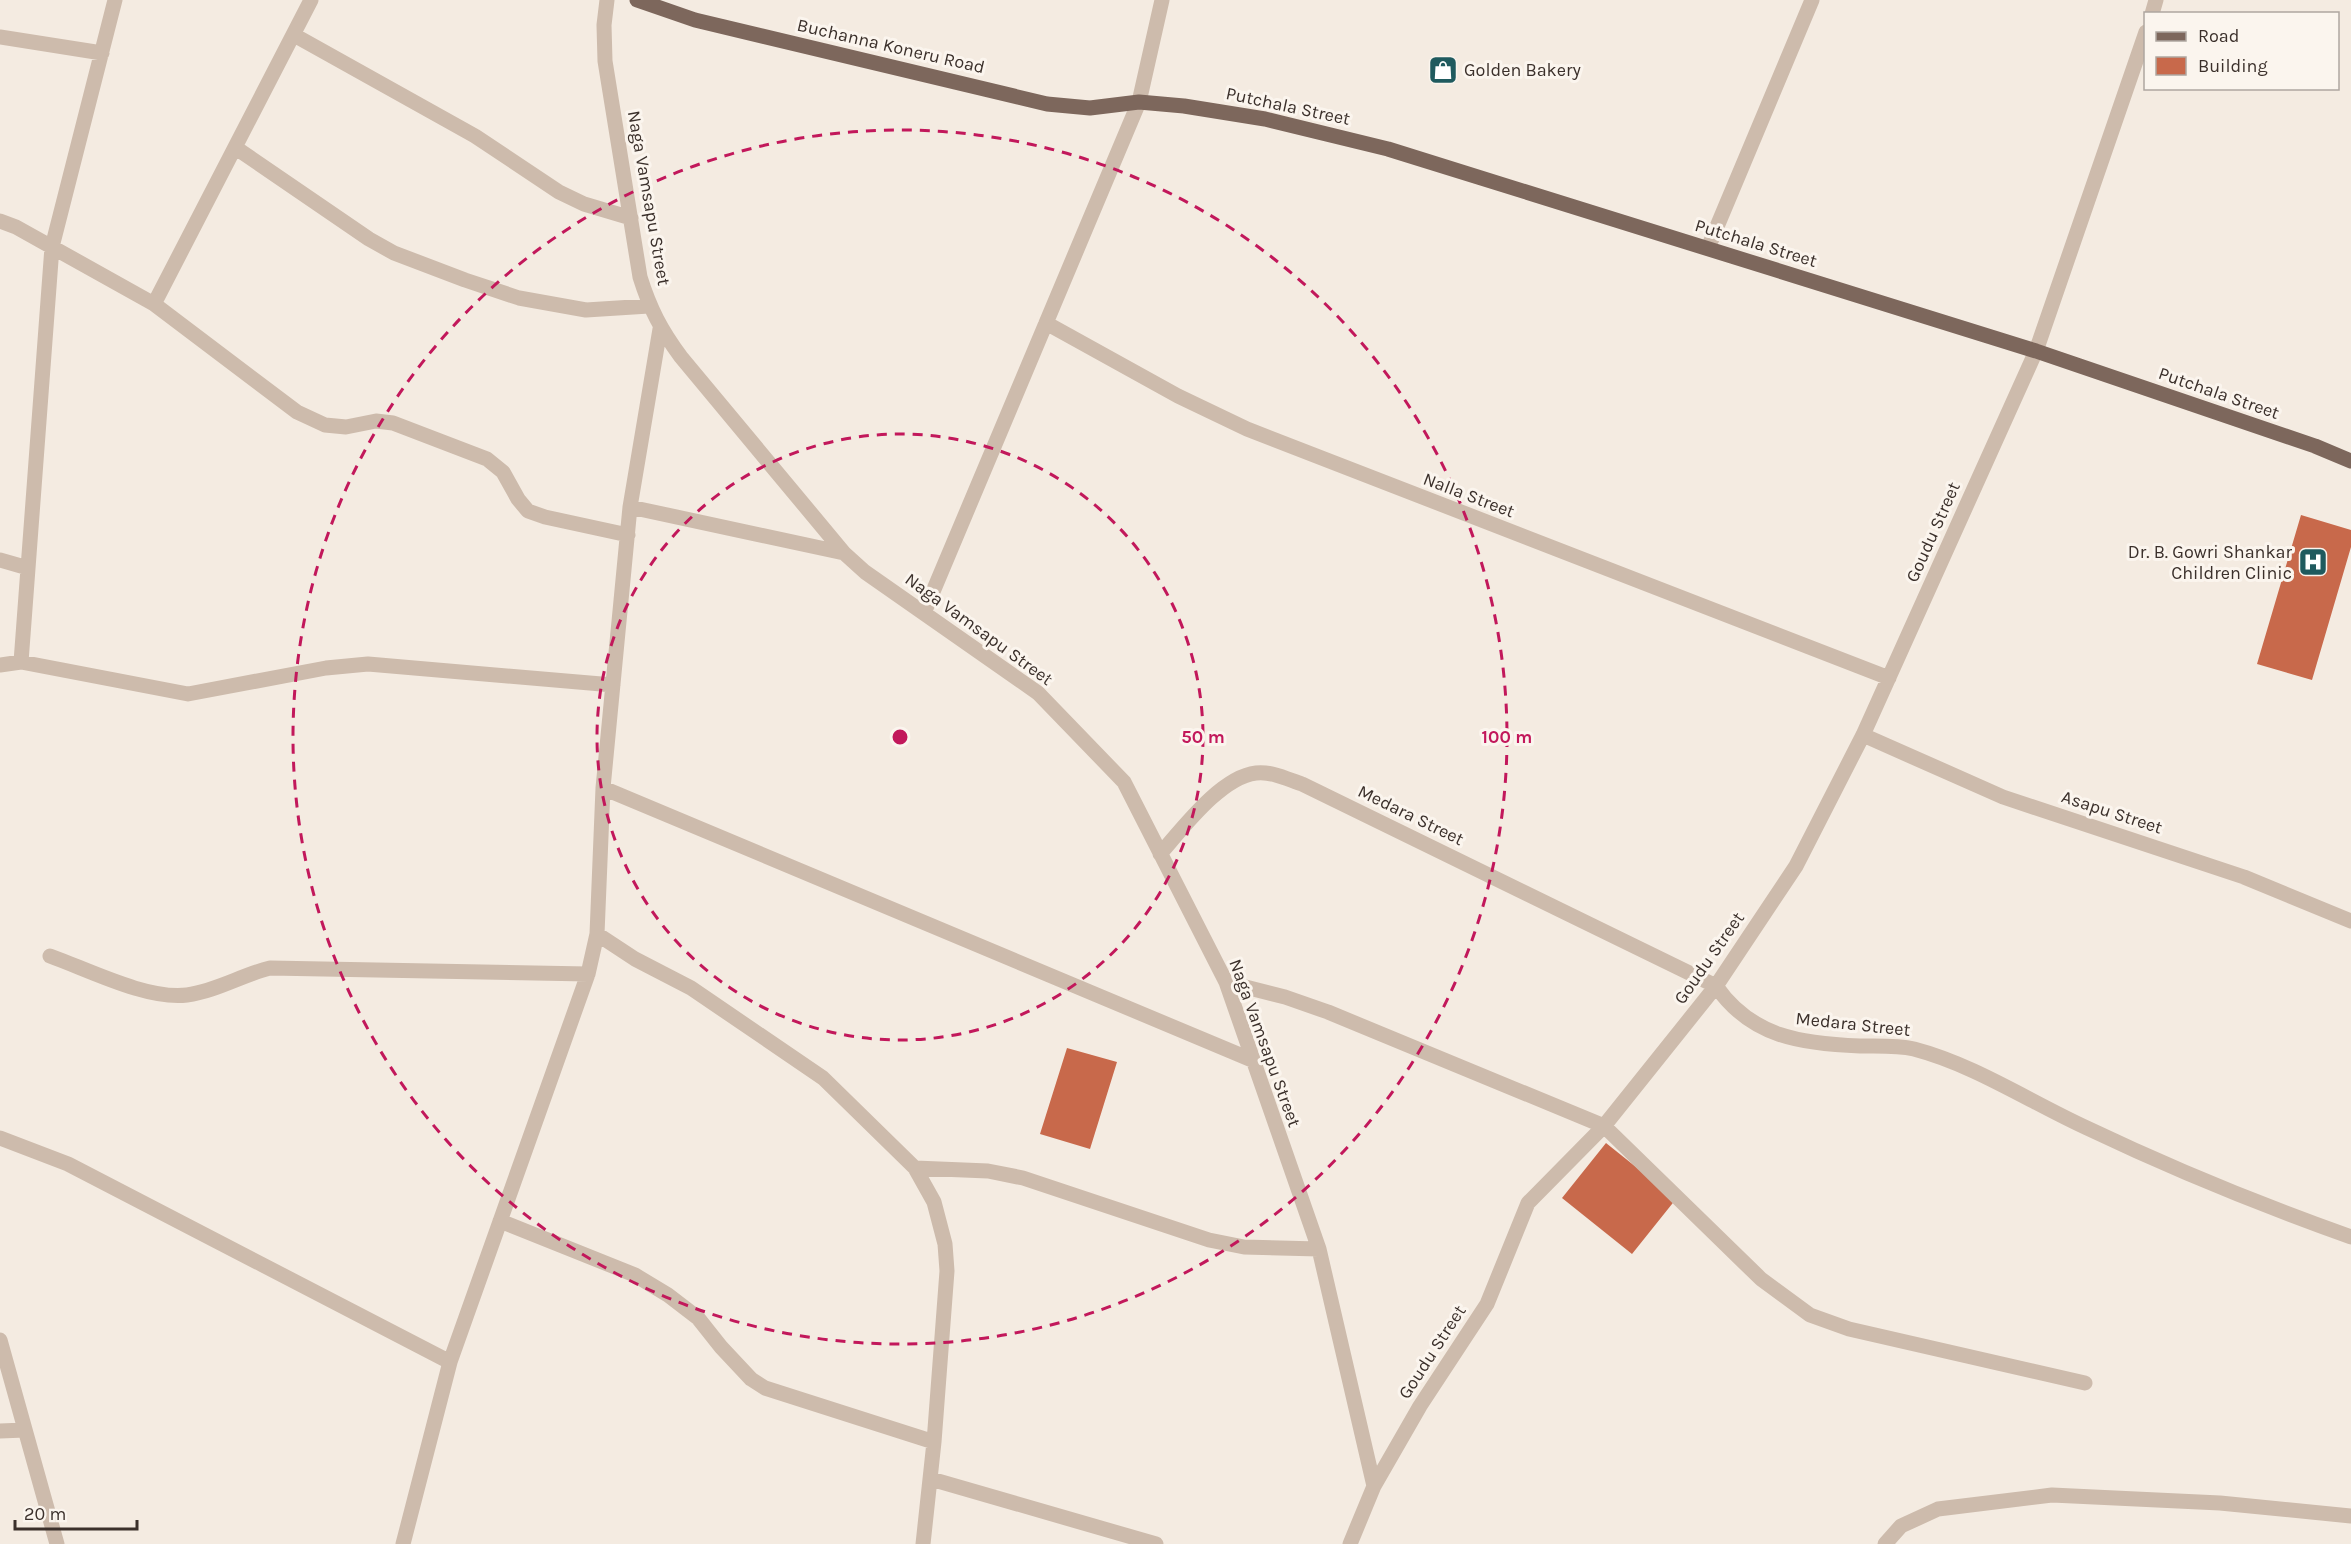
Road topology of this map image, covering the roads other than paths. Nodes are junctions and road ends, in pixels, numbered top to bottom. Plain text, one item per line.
1 (115, 0) edge
2 (311, 0) edge
3 (607, 0) edge
4 (637, 0) edge
5 (1162, 0) edge
6 (1812, 0) edge
7 (294, 35) junction
8 (2144, 35) edge
9 (0, 37) edge
10 (102, 53) junction
11 (1139, 102) junction
12 (236, 148) junction
13 (631, 218) junction
14 (0, 221) edge
15 (52, 247) junction
16 (1708, 248) junction
17 (154, 304) junction
18 (649, 306) junction
19 (1046, 323) junction
20 (660, 328) junction
21 (2036, 351) junction
22 (2351, 461) edge
23 (630, 507) junction
24 (628, 535) junction
25 (844, 554) junction
26 (0, 560) edge
27 (28, 568) junction
28 (924, 613) junction
29 (21, 662) junction
30 (0, 664) edge
31 (1889, 678) junction
32 (613, 685) junction
33 (1863, 735) junction
34 (603, 788) junction
35 (1160, 854) junction
36 (2351, 921) edge
37 (597, 934) junction
38 (50, 956) dead end
39 (588, 974) junction
40 (1226, 982) junction
41 (1716, 986) junction
42 (1252, 1060) junction
43 (1604, 1126) junction
44 (0, 1138) edge
45 (915, 1168) junction
46 (500, 1221) junction
47 (2351, 1238) edge
48 (1319, 1249) junction
49 (0, 1340) edge
50 (450, 1362) junction
51 (2085, 1383) dead end
52 (25, 1430) junction
53 (0, 1431) edge
54 (934, 1442) junction
55 (931, 1479) junction
56 (1374, 1486) junction
57 (2351, 1516) edge
58 (57, 1544) edge
59 (403, 1544) edge
60 (923, 1544) edge
61 (1156, 1544) edge
62 (1350, 1544) edge
63 (1885, 1544) edge

1 - 10 street
2 - 7 street
3 - 13 street, Naga Vamsapu Street
4 - 11 main road, Buchanna Koneru Road
5 - 11 street
6 - 16 street
7 - 12 street
7 - 13 street
8 - 21 street, Goudu Street
9 - 10 street
10 - 15 street
11 - 16 main road, Putchala Street
11 - 19 street
12 - 17 street
12 - 18 street
13 - 18 street, Naga Vamsapu Street
14 - 15 street
15 - 17 street
15 - 27 street
16 - 21 main road, Putchala Street
17 - 24 street
18 - 20 street, Naga Vamsapu Street
19 - 28 street
19 - 31 street, Nalla Street
20 - 23 street
20 - 25 street, Naga Vamsapu Street
21 - 22 main road, Putchala Street
21 - 31 street, Goudu Street
23 - 24 street
23 - 25 street
24 - 32 street
25 - 28 street, Naga Vamsapu Street
26 - 27 street
27 - 29 street
28 - 35 street, Naga Vamsapu Street
29 - 30 street
29 - 32 street
31 - 33 street, Goudu Street
32 - 34 street
33 - 36 street, Asapu Street
33 - 41 street, Goudu Street
34 - 37 street
34 - 42 street
35 - 40 street, Naga Vamsapu Street
35 - 41 street, Medara Street
37 - 39 street
37 - 45 street
38 - 39 street
39 - 46 street
40 - 42 street, Naga Vamsapu Street
40 - 43 street
41 - 43 street, Goudu Street
41 - 47 street, Medara Street
42 - 48 street, Naga Vamsapu Street
43 - 51 street
43 - 56 street, Goudu Street
44 - 50 street
45 - 48 street
45 - 54 street
46 - 50 street
46 - 54 street
48 - 56 street, Naga Vamsapu Street
49 - 52 street
50 - 59 street
52 - 53 street
52 - 58 street
54 - 55 street
55 - 60 street
55 - 61 street
56 - 62 street, Goudu Street
57 - 63 street

